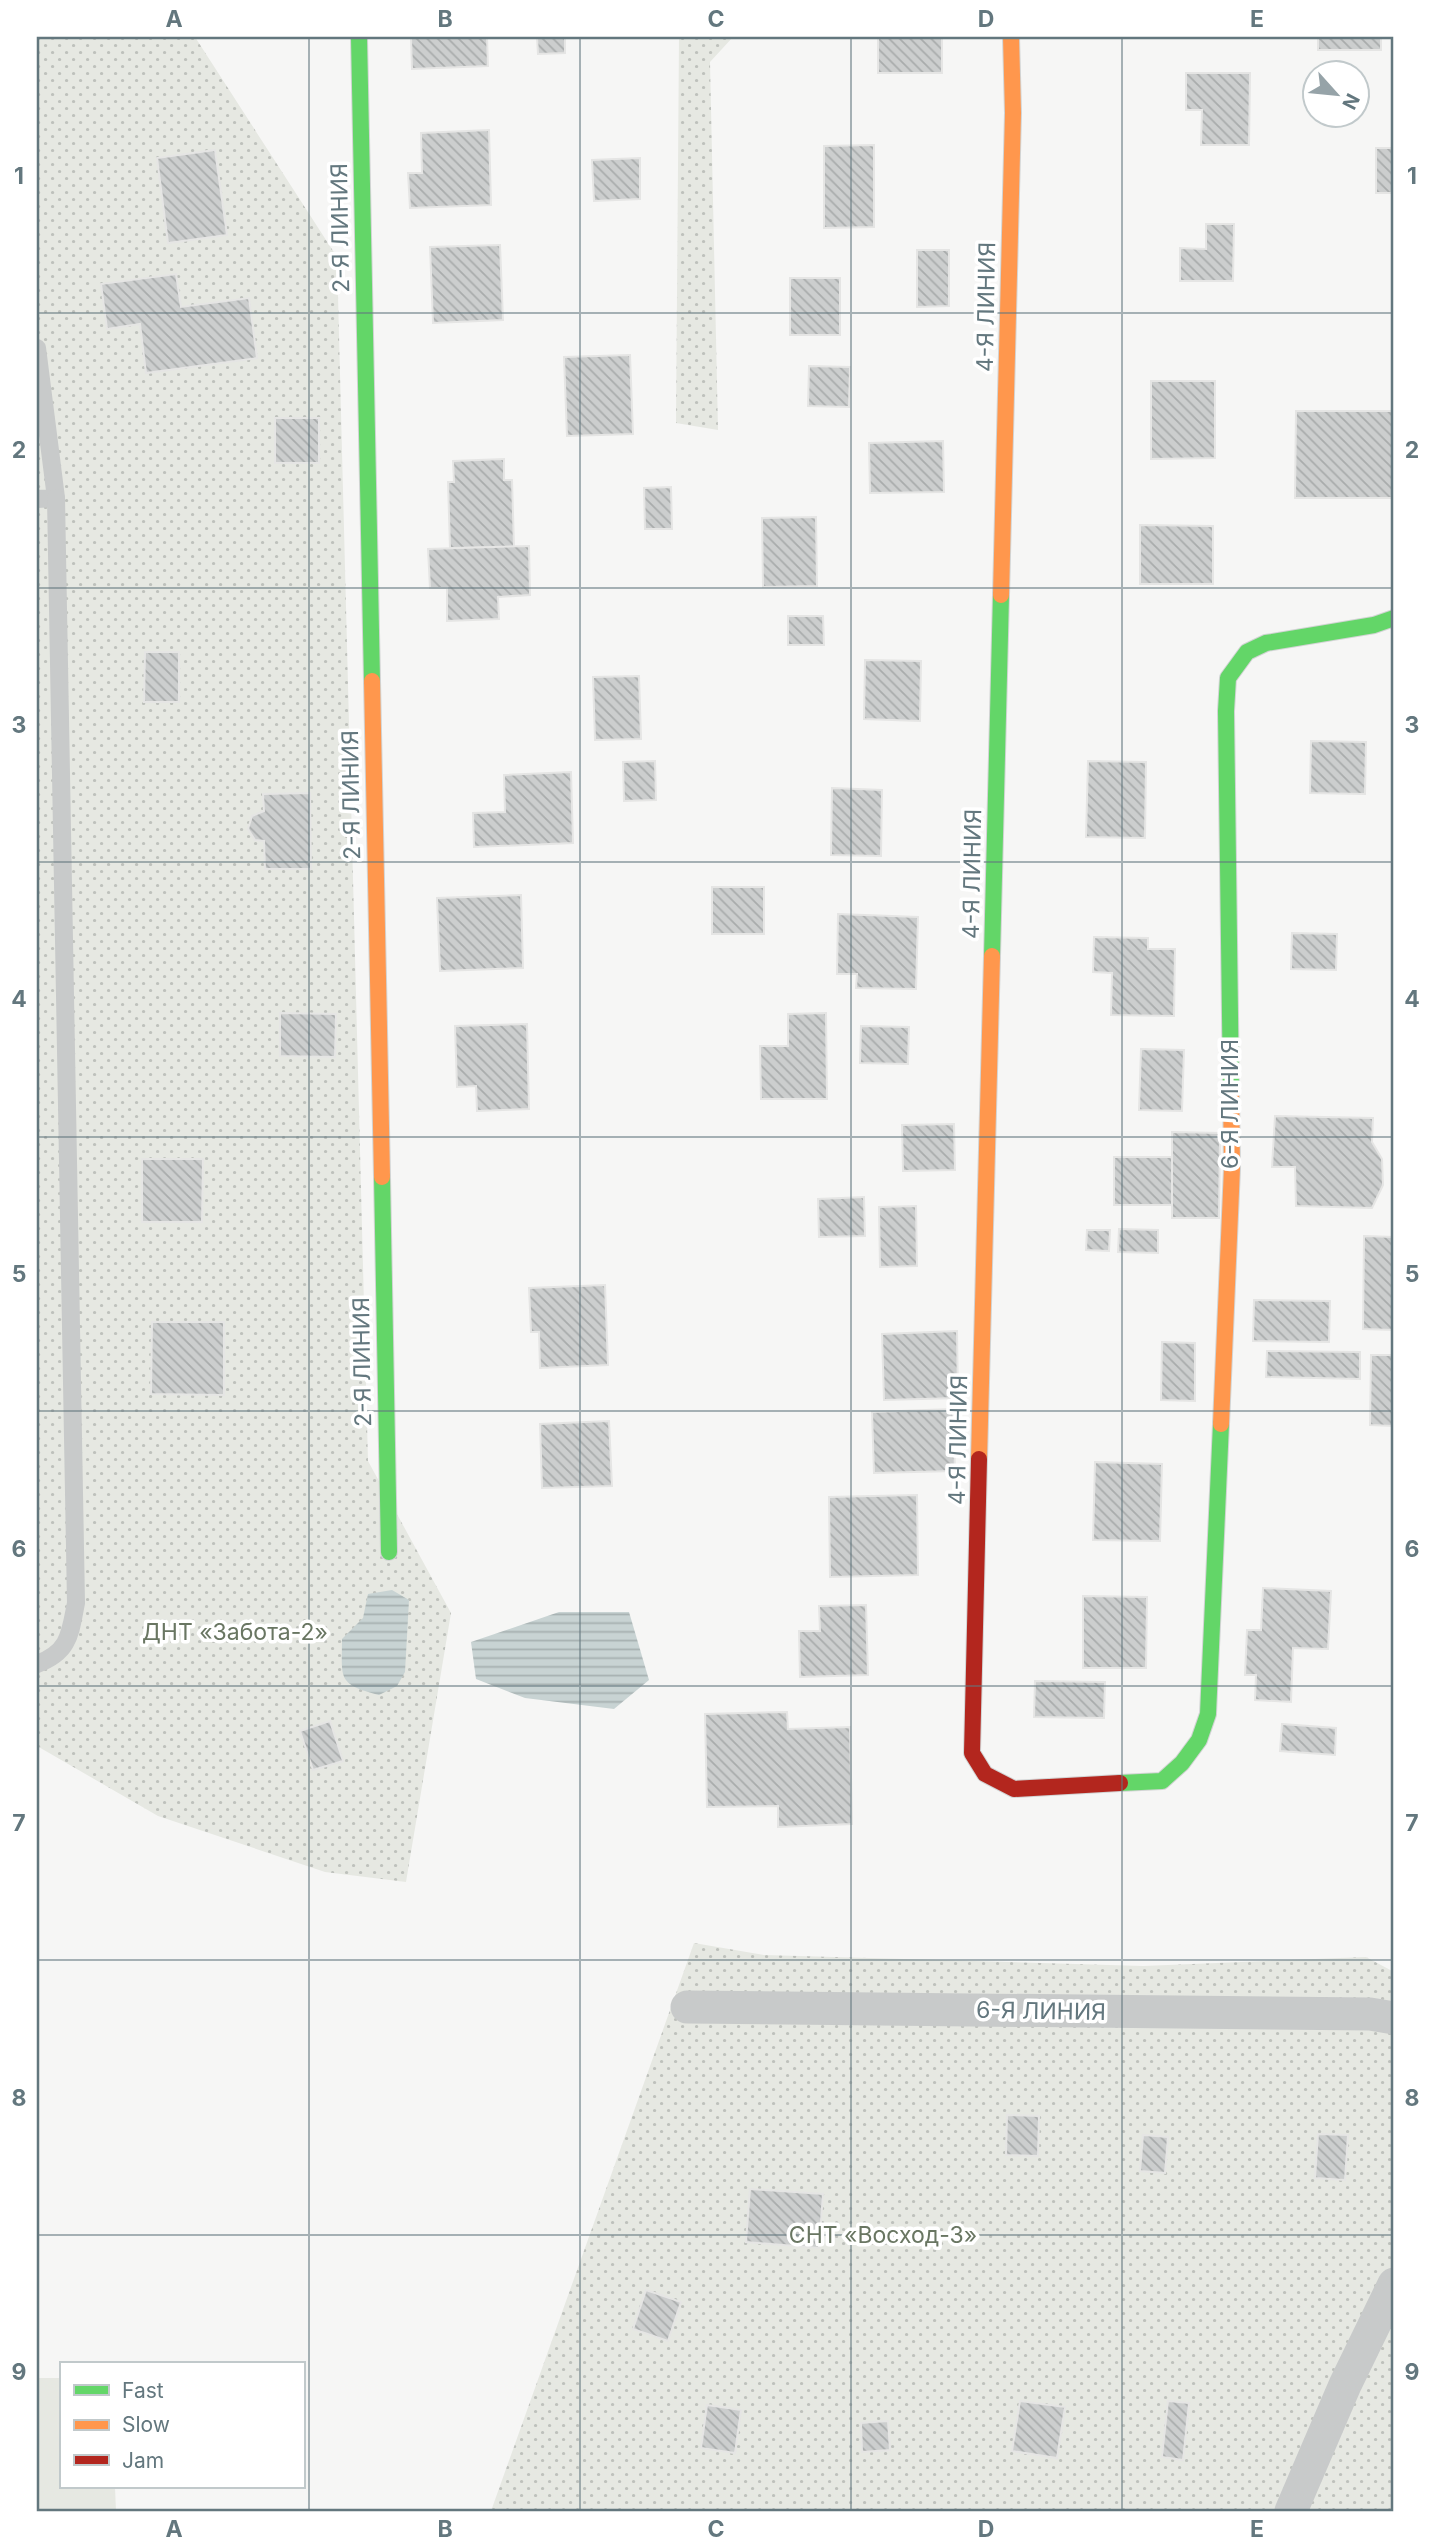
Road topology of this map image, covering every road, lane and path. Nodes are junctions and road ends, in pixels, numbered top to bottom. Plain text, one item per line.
1 (359, 37) edge
2 (1010, 37) edge
3 (37, 348) edge
4 (56, 498) junction
5 (37, 499) edge
6 (1394, 618) edge
7 (389, 1552) dead end
8 (37, 1664) edge
9 (1208, 1713) joint
10 (687, 2007) dead end
11 (1394, 2018) edge
12 (1394, 2284) edge
13 (1291, 2511) edge

1 - 7 street, 2-Я ЛИНИЯ
2 - 9 street, 4-Я ЛИНИЯ
3 - 4 lane
4 - 5 lane
4 - 8 lane
6 - 9 street, 6-Я ЛИНИЯ
10 - 11 street, 6-Я ЛИНИЯ
12 - 13 street

